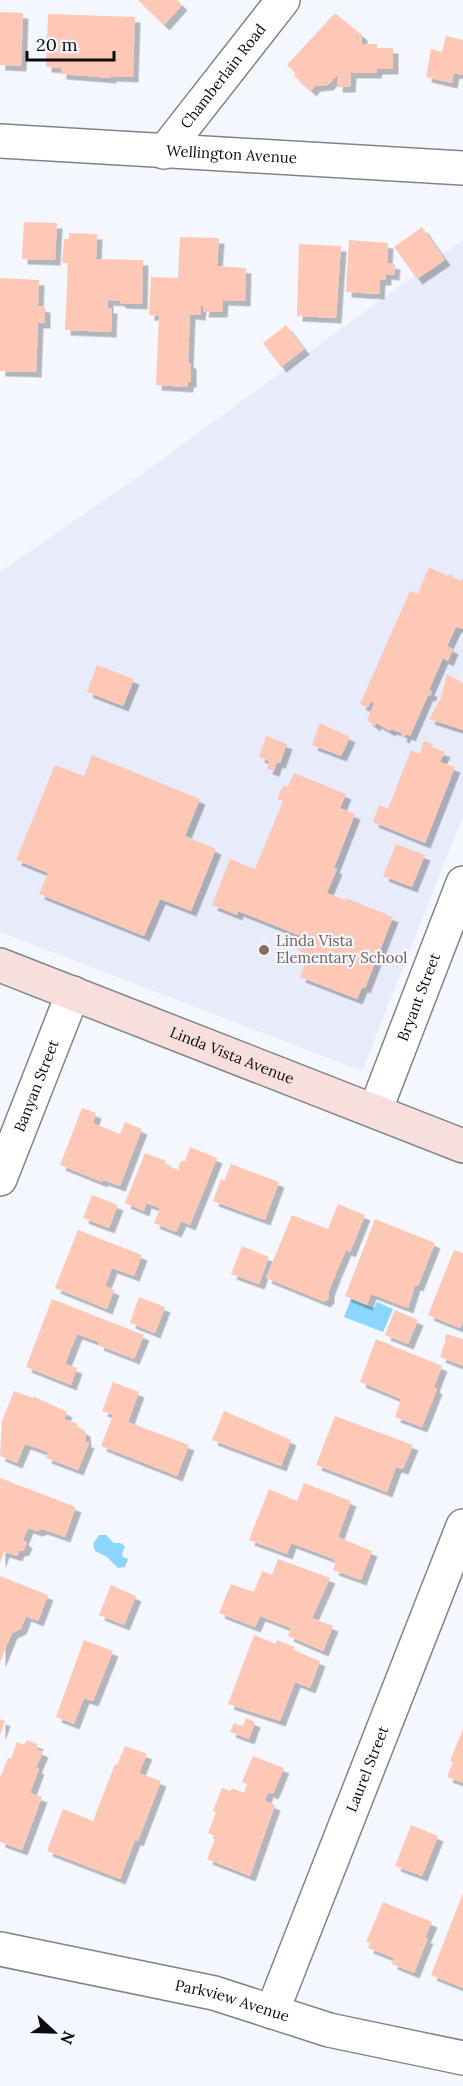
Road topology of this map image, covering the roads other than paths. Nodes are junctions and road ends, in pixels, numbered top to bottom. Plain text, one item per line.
1 (283, 0) edge
2 (0, 141) edge
3 (164, 152) junction
4 (463, 168) edge
5 (463, 883) edge
6 (0, 964) edge
7 (73, 993) junction
8 (375, 1111) junction
9 (463, 1146) edge
10 (0, 1179) edge
11 (463, 1526) edge
12 (0, 1949) edge
13 (273, 2012) junction
14 (463, 2058) edge

1 - 3 street, Chamberlain Road
2 - 3 street, Wellington Avenue
3 - 4 street, Wellington Avenue
5 - 8 street, Bryant Street
6 - 7 main road, Linda Vista Avenue
7 - 8 main road, Linda Vista Avenue
7 - 10 street, Banyan Street
8 - 9 main road, Linda Vista Avenue
11 - 13 street, Laurel Street
12 - 13 street, Parkview Avenue
13 - 14 street, Parkview Avenue

